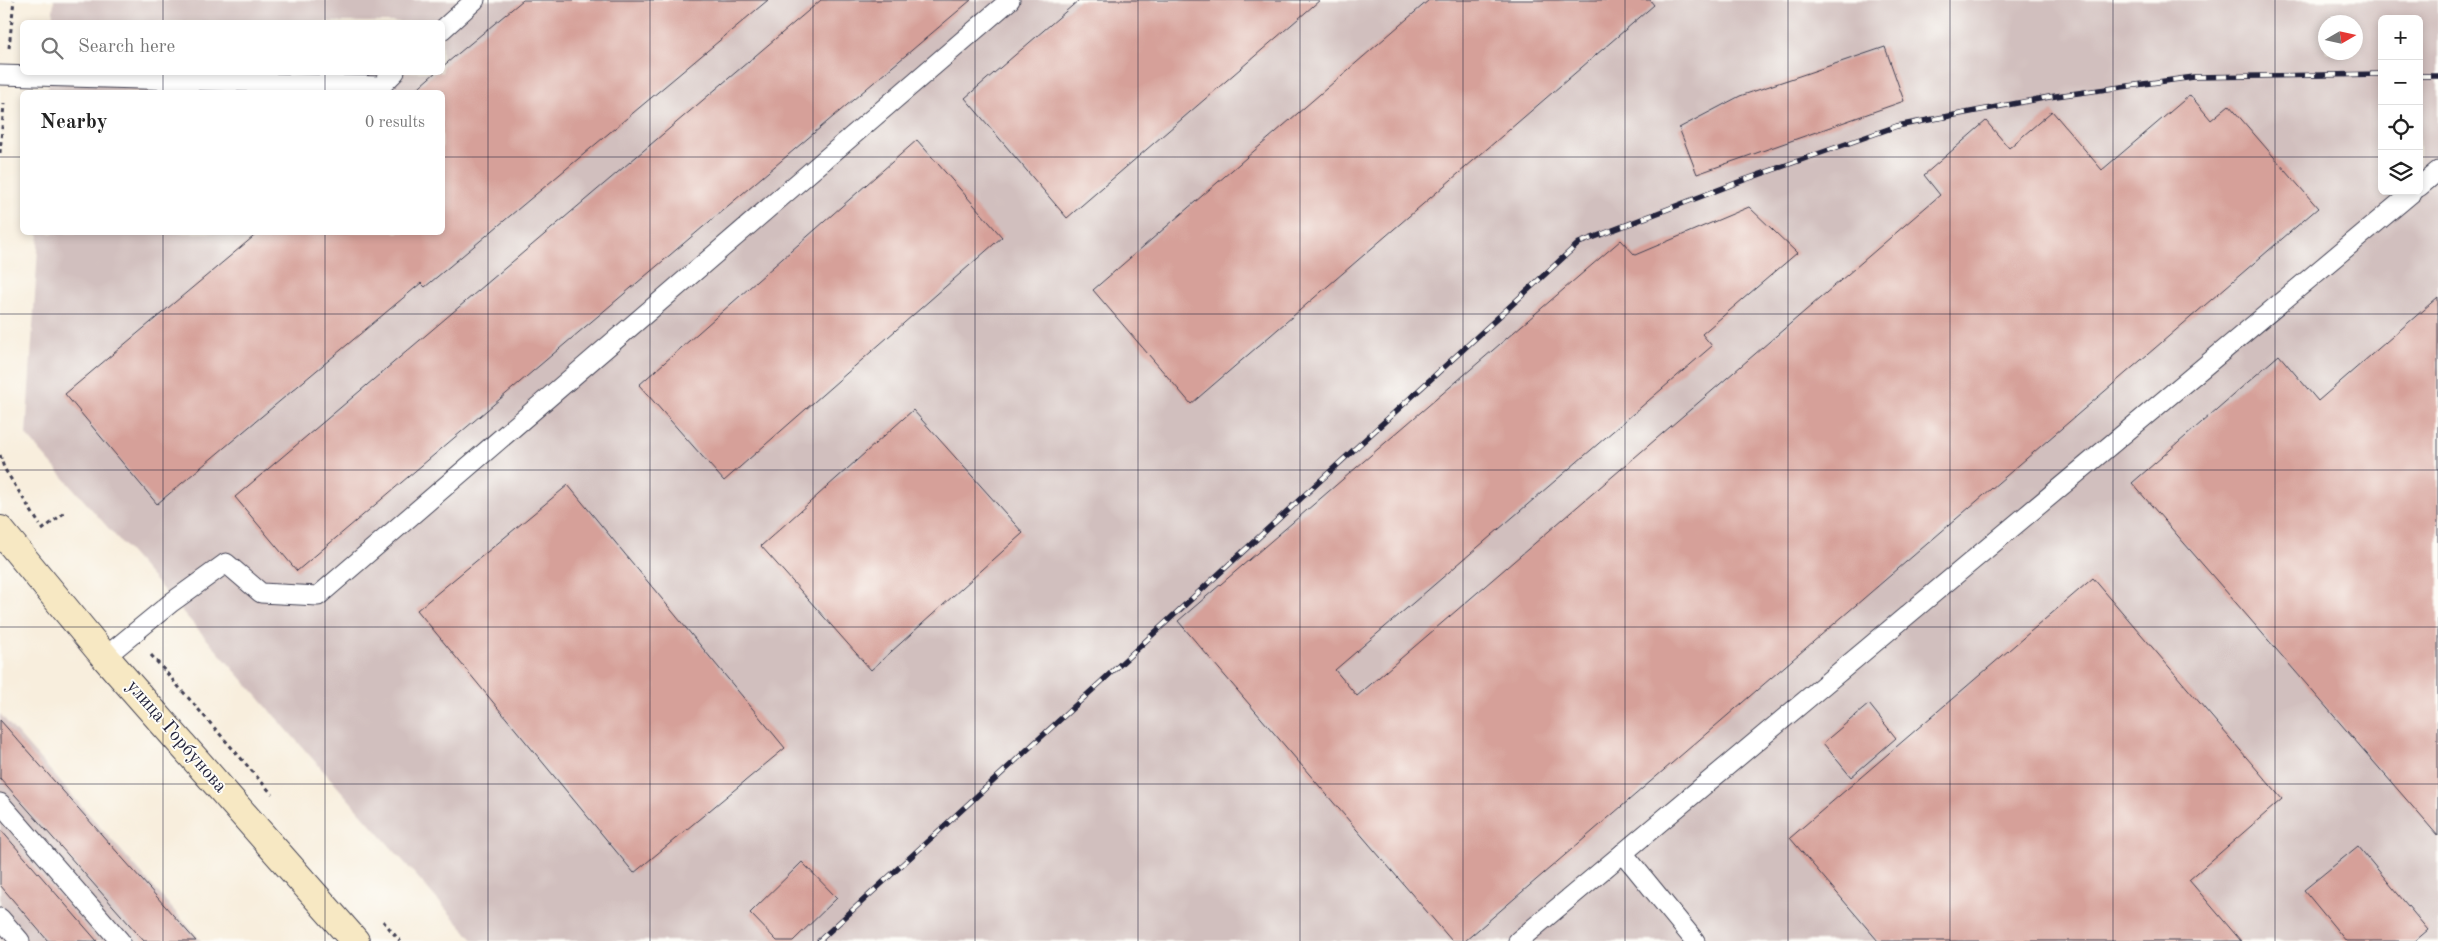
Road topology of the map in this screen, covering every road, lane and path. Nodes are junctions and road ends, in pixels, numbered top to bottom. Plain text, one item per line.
1 (475, 0) edge
2 (1010, 0) edge
3 (445, 27) edge
4 (0, 75) edge
5 (393, 75) edge
6 (2438, 171) edge
7 (2423, 184) edge
8 (2409, 195) edge
9 (0, 455) edge
10 (64, 513) dead end
11 (43, 529) junction
12 (0, 530) edge
13 (39, 532) dead end
14 (49, 537) dead end
15 (133, 634) junction
16 (105, 657) junction
17 (276, 799) dead end
18 (0, 803) edge
19 (1623, 853) junction
20 (0, 918) edge
21 (381, 918) dead end
22 (20, 941) edge
23 (120, 941) edge
24 (355, 941) edge
25 (400, 941) edge
26 (1518, 941) edge
27 (1695, 941) edge

1 - 3 lane
2 - 15 lane
4 - 5 lane
6 - 7 lane
8 - 19 lane
9 - 11 path
10 - 11 path
11 - 13 path
11 - 14 path
12 - 16 street, улица Горбунова
15 - 16 lane
15 - 17 path
16 - 24 street, улица Горбунова
18 - 23 lane
19 - 26 lane
19 - 27 lane
20 - 22 lane
21 - 25 path

